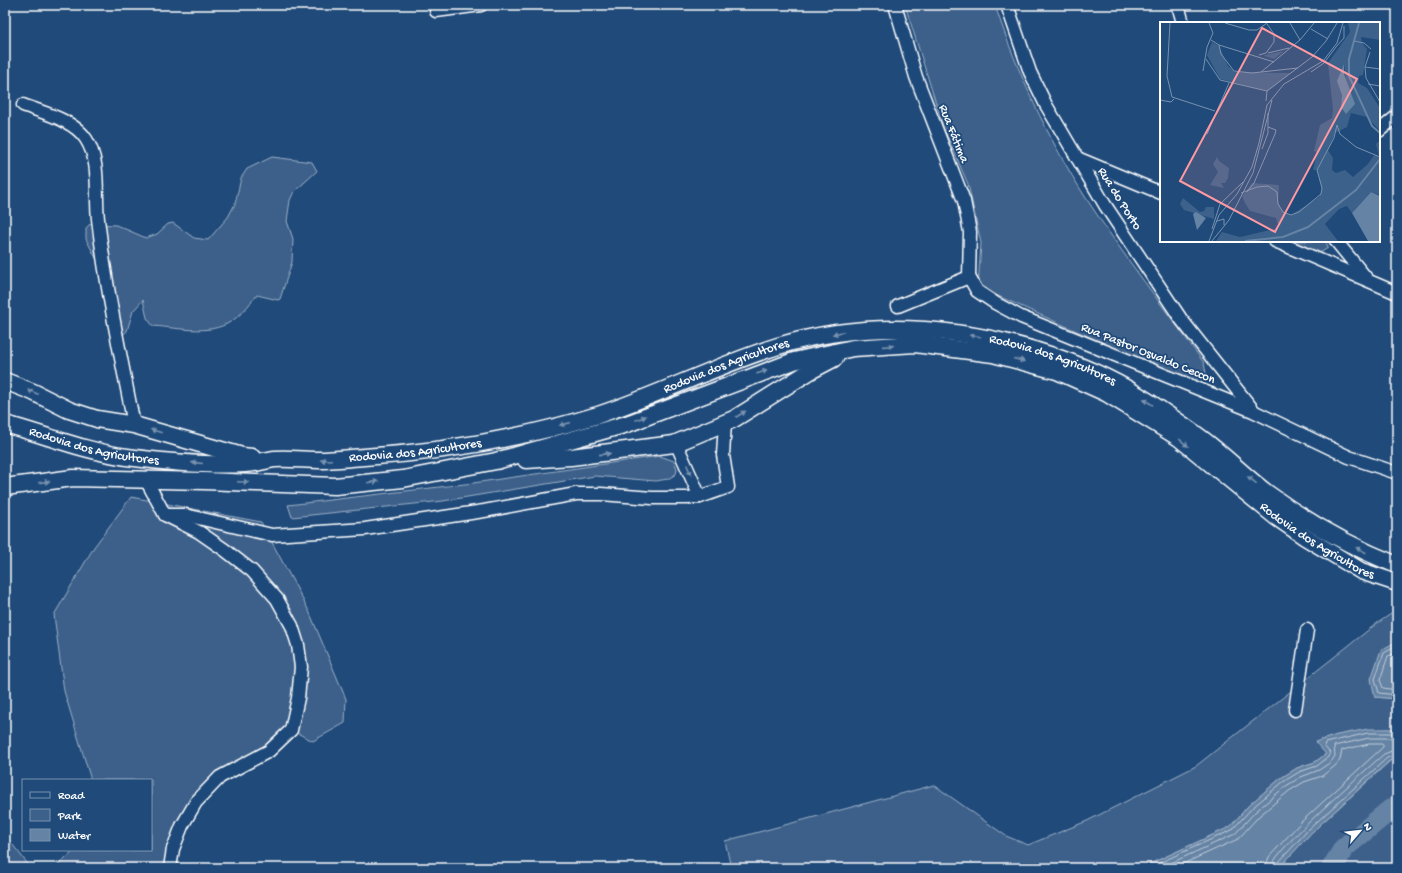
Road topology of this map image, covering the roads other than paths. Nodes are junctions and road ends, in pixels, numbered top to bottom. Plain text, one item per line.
1 (481, 5) edge
2 (895, 5) edge
3 (1007, 5) edge
4 (1178, 5) edge
5 (436, 11) dead end
6 (1183, 22) edge
7 (23, 105) dead end
8 (1397, 116) edge
9 (1380, 130) edge
10 (1078, 158) junction
11 (1160, 193) edge
12 (1276, 242) edge
13 (1337, 242) edge
14 (969, 277) junction
15 (1369, 281) junction
16 (1397, 293) edge
17 (898, 306) dead end
18 (853, 348) junction
19 (5, 381) edge
20 (1253, 410) junction
21 (724, 423) junction
22 (5, 424) edge
23 (134, 425) junction
24 (5, 428) edge
25 (29, 430) junction
26 (676, 443) junction
27 (275, 459) junction
28 (496, 461) junction
29 (1397, 474) edge
30 (146, 480) junction
31 (5, 487) edge
32 (700, 497) junction
33 (165, 515) junction
34 (1397, 565) edge
35 (1397, 583) edge
36 (1307, 630) dead end
37 (1295, 710) dead end
38 (170, 868) edge

1 - 5 street
2 - 14 street, Rua Fátima
3 - 10 street, Rua do Porto
4 - 6 street
7 - 23 street
8 - 9 street
10 - 11 street
10 - 20 street, Rua do Porto
12 - 15 street
13 - 15 street
14 - 17 street
14 - 20 street, Rua Pastor Osvaldo Ceccon
15 - 16 street
21 -> 18 main road
28 -> 18 main road, Rodovia dos Agricultores
18 -> 35 main road, Rodovia dos Agricultores
23 -> 19 main road
20 - 29 street, Rua Pastor Osvaldo Ceccon
21 - 26 main road
21 - 32 street
22 - 25 main road, Rodovia dos Agricultores
27 -> 23 main road
24 - 25 main road
27 -> 25 main road, Rodovia dos Agricultores
28 -> 26 main road
26 -> 32 street
34 -> 27 main road, Rodovia dos Agricultores
30 -> 28 main road, Rodovia dos Agricultores
31 -> 30 main road, Rodovia dos Agricultores
30 - 33 street
32 - 33 street
33 - 38 street
36 - 37 street

